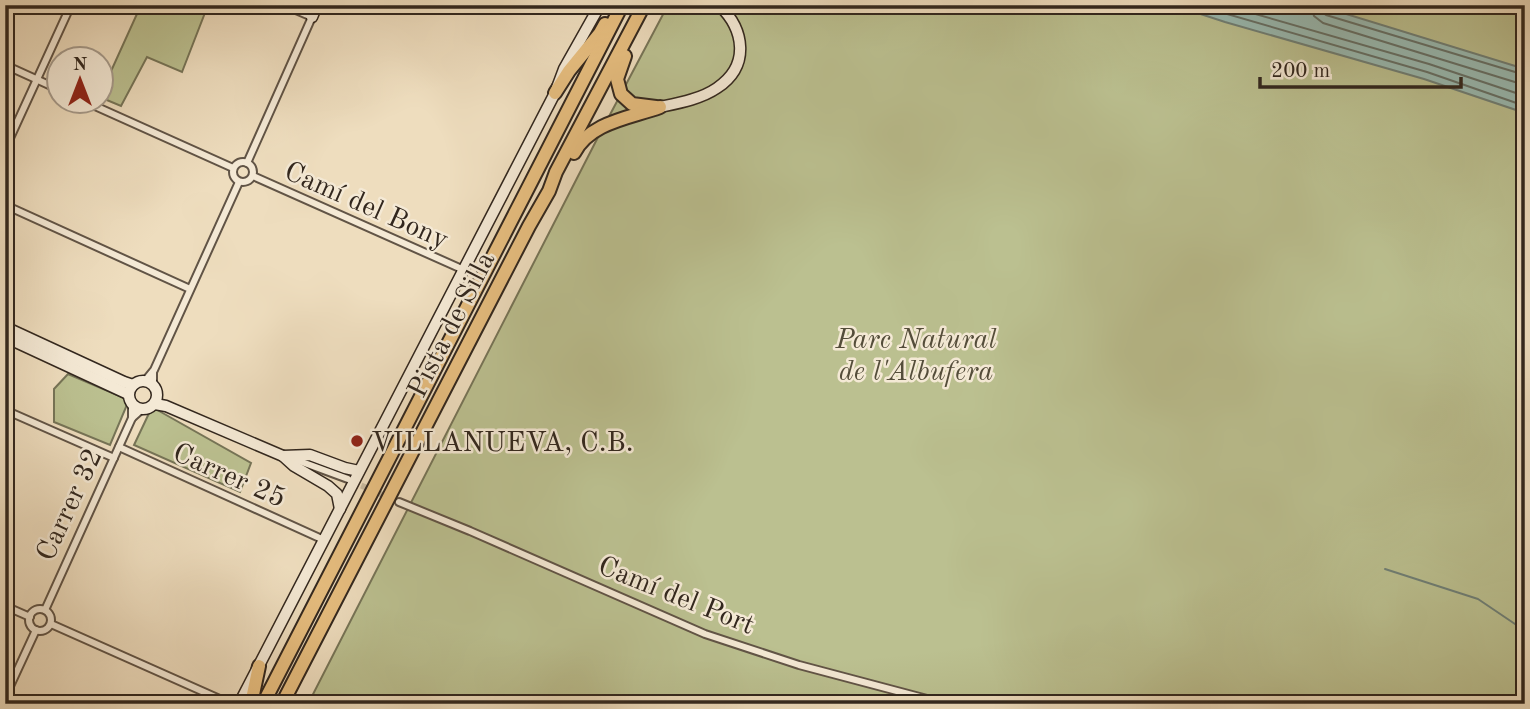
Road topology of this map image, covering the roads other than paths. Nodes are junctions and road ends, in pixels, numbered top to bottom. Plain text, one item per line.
1 (71, 5) edge
2 (284, 5) edge
3 (317, 5) edge
4 (600, 5) edge
5 (621, 5) edge
6 (645, 5) edge
7 (719, 5) edge
8 (312, 18) junction
9 (5, 65) edge
10 (37, 79) junction
11 (46, 83) edge
12 (555, 93) junction
13 (660, 107) junction
14 (116, 115) edge
15 (5, 149) edge
16 (247, 163) junction
17 (233, 168) junction
18 (253, 176) junction
19 (239, 182) junction
20 (549, 191) junction
21 (5, 205) edge
22 (464, 270) junction
23 (190, 289) junction
24 (5, 327) edge
25 (5, 337) edge
26 (149, 383) junction
27 (131, 390) junction
28 (156, 400) junction
29 (136, 407) junction
30 (5, 410) edge
31 (119, 447) junction
32 (283, 456) junction
33 (114, 458) junction
34 (359, 471) junction
35 (348, 479) tunnel mouth
36 (399, 502) tunnel mouth
37 (340, 509) junction
38 (324, 540) junction
39 (5, 606) edge
40 (45, 610) junction
41 (30, 617) junction
42 (51, 624) junction
43 (36, 630) junction
44 (259, 666) junction
45 (5, 697) edge
46 (231, 704) edge
47 (239, 704) edge
48 (251, 704) edge
49 (263, 704) edge
50 (282, 704) edge
51 (946, 704) edge

1 - 10 street
2 - 8 street
3 - 8 street
4 - 12 street
5 - 12 highway
5 - 49 highway, Pista de Silla
6 - 13 highway
6 - 20 highway, Pista de Silla
7 - 13 street
8 - 16 street
9 - 10 street
10 - 11 street
10 - 15 street
12 - 22 street
13 - 20 highway
14 - 17 street
16 - 17 street
16 - 18 street
17 - 19 street
18 - 19 street
18 - 22 street, Camí del Bony
19 - 23 street
20 - 50 highway, Pista de Silla
21 - 23 street
22 - 34 street
23 - 26 street
24 - 27 street
25 - 27 street
26 - 27 street
26 - 28 street
27 - 29 street
28 - 29 street
28 - 32 street
29 - 31 street, Carrer 32
30 - 33 street
31 - 33 street, Carrer 32
31 - 38 street, Carrer 25
32 - 34 street
32 - 35 street
32 - 37 street
33 - 40 street, Carrer 32
34 - 37 street
36 - 51 street, Camí del Port
37 - 38 street
38 - 44 street
39 - 41 street
40 - 41 street
40 - 42 street
41 - 43 street
42 - 43 street
42 - 46 street
43 - 45 street
44 - 47 street
44 - 48 highway

